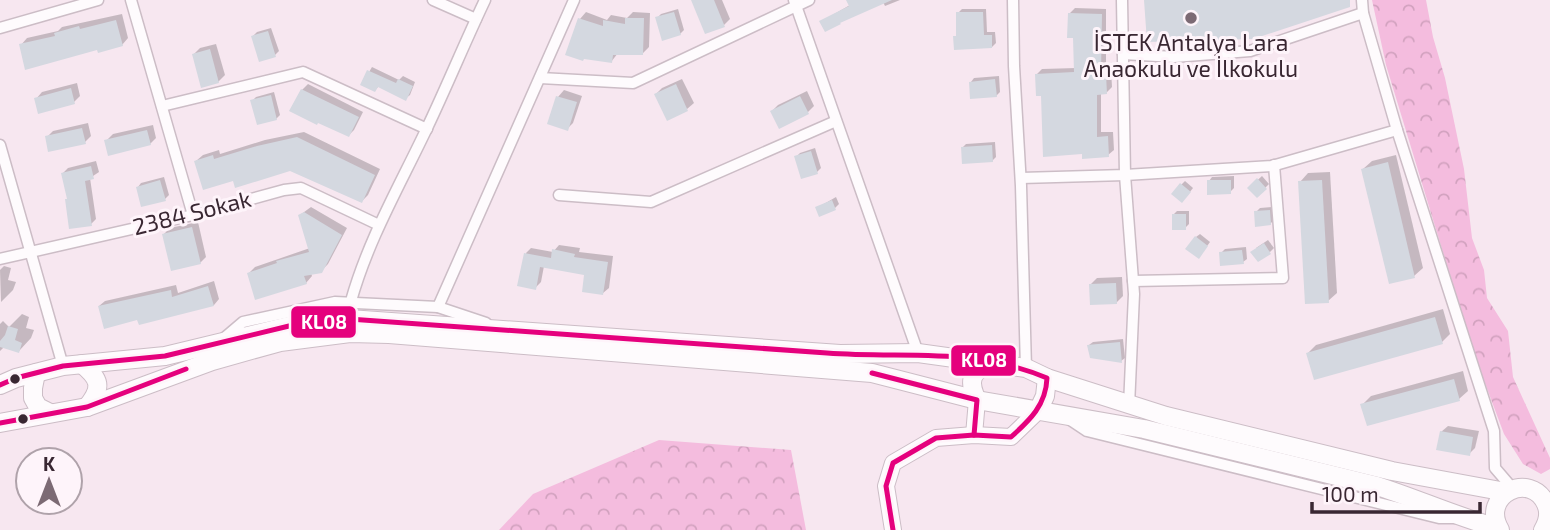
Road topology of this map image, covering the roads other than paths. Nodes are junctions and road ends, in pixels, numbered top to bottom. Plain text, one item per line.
1 (97, 0) edge
2 (131, 0) edge
3 (433, 0) edge
4 (485, 0) edge
5 (574, 0) edge
6 (808, 0) edge
7 (1013, 0) edge
8 (1122, 0) edge
9 (1362, 0) edge
10 (75, 3) edge
11 (795, 3) edge
12 (1363, 13) junction
13 (476, 19) junction
14 (0, 28) edge
15 (1123, 54) junction
16 (540, 78) junction
17 (162, 106) junction
18 (836, 121) junction
19 (427, 129) junction
20 (1397, 130) junction
21 (0, 145) edge
22 (1274, 165) junction
23 (1125, 175) junction
24 (1021, 178) junction
25 (559, 195) dead end
26 (193, 215) junction
27 (379, 225) junction
28 (32, 251) junction
29 (0, 259) edge
30 (1133, 281) junction
31 (351, 301) junction
32 (438, 307) junction
33 (508, 330) junction
34 (217, 344) junction
35 (918, 353) junction
36 (991, 362) junction
37 (82, 364) junction
38 (63, 366) junction
39 (1026, 368) junction
40 (36, 373) junction
41 (1046, 378) junction
42 (0, 386) edge
43 (977, 400) junction
44 (1129, 405) junction
45 (87, 407) junction
46 (1038, 411) junction
47 (51, 413) junction
48 (0, 423) edge
49 (974, 435) junction
50 (1509, 490) junction
51 (1547, 500) edge
52 (1499, 529) edge
53 (892, 530) edge
54 (1542, 530) edge

1 - 10 street
2 - 17 street
3 - 13 street
4 - 13 street
5 - 16 street
6 - 11 street
7 - 24 street
8 - 15 street
9 - 12 street
10 - 14 street
11 - 16 street
11 - 18 street
12 - 15 street
12 - 20 street
13 - 19 street
15 - 23 street
16 - 32 street
17 - 19 street
17 - 26 street
18 - 25 street
18 - 35 street
19 - 27 street
20 - 22 street
20 - 50 street
21 - 28 street
22 - 23 street
22 - 30 street
23 - 24 street
23 - 30 street
24 - 39 street
26 - 27 street, 2384 Sokak
26 - 28 street, 2384 Sokak
27 - 31 street
28 - 29 street, 2384 Sokak
28 - 38 street
30 - 44 street
31 - 32 street
31 - 34 street
32 - 33 street
33 - 34 main road
33 - 35 main road
34 - 37 main road
35 - 36 main road
36 - 39 main road
36 - 43 main road
37 - 38 main road
37 - 45 main road
38 - 40 main road
39 - 41 main road
40 - 42 main road
40 - 47 main road
41 - 44 main road
41 - 46 main road
43 - 45 main road
43 - 46 main road
43 - 49 street
44 - 50 main road
45 - 47 main road
46 - 49 street
46 - 52 main road
47 - 48 main road
49 - 53 street
50 - 51 main road
50 - 52 main road
51 - 54 main road

